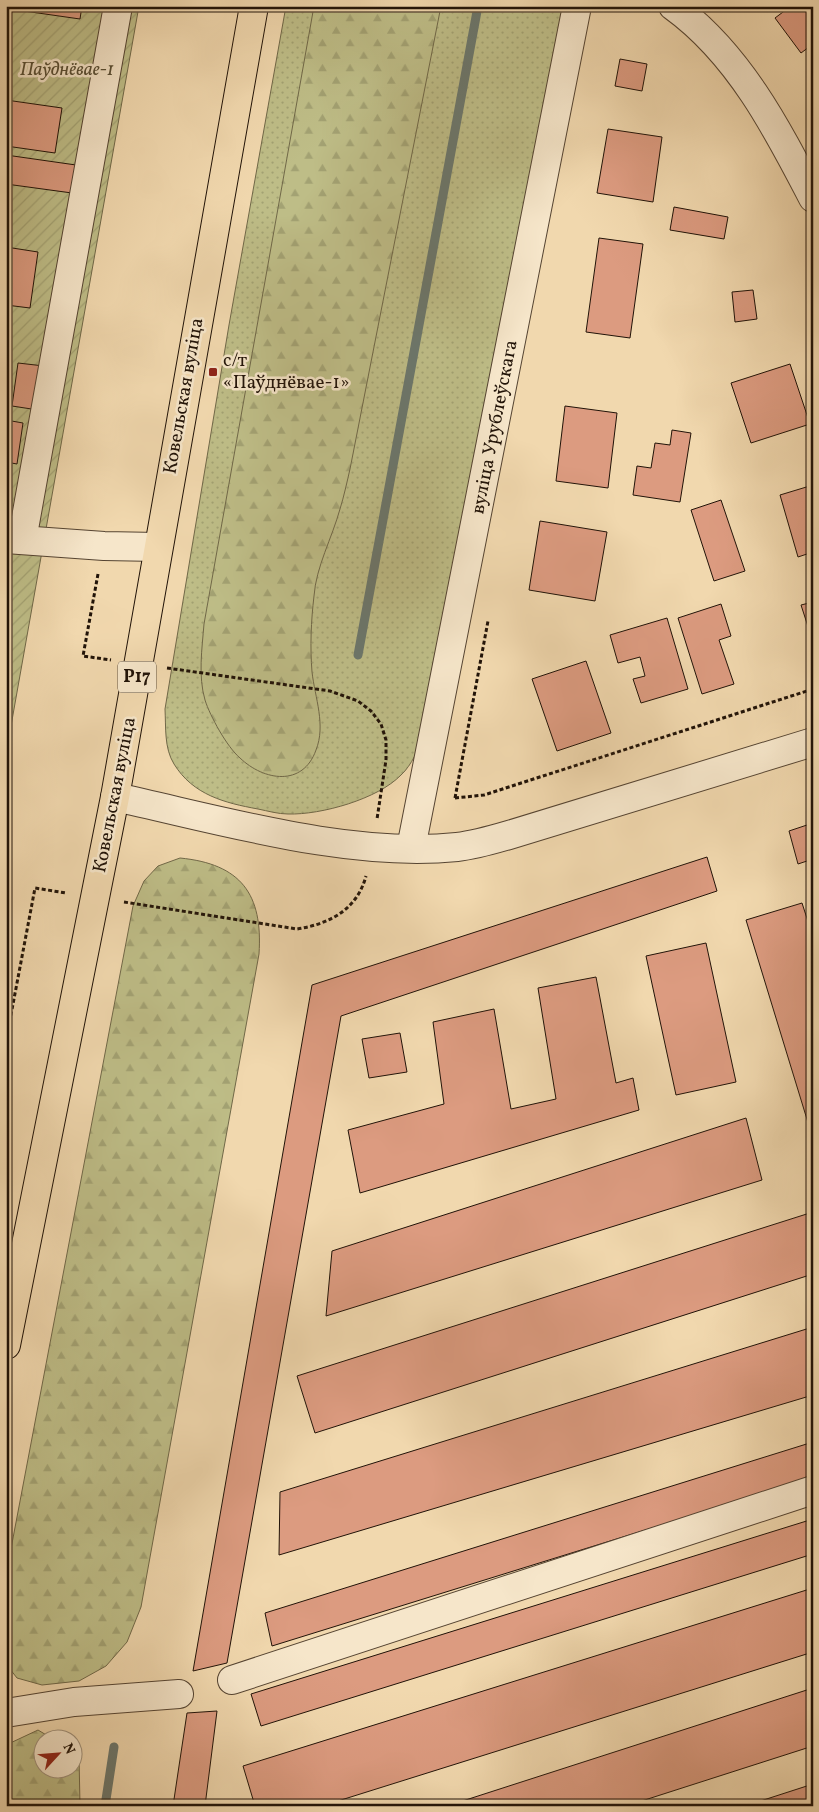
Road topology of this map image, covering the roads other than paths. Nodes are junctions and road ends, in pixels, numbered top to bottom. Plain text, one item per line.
1 (118, 6) edge
2 (254, 6) edge
3 (577, 6) edge
4 (673, 6) edge
5 (813, 198) edge
6 (14, 540) edge
7 (158, 547) junction
8 (813, 742) edge
9 (115, 797) junction
10 (412, 848) junction
11 (6, 1345) edge
12 (813, 1490) edge
13 (232, 1680) dead end
14 (179, 1694) dead end
15 (6, 1714) edge

1 - 6 street
2 - 7 highway, Ковельская вуліца / Р17
3 - 10 street, вуліца Урублеўскага
4 - 5 street
6 - 7 street
7 - 9 highway, Ковельская вуліца / Р17
8 - 10 street
9 - 10 street
9 - 11 highway, Ковельская вуліца / Р17
12 - 13 street
14 - 15 street

